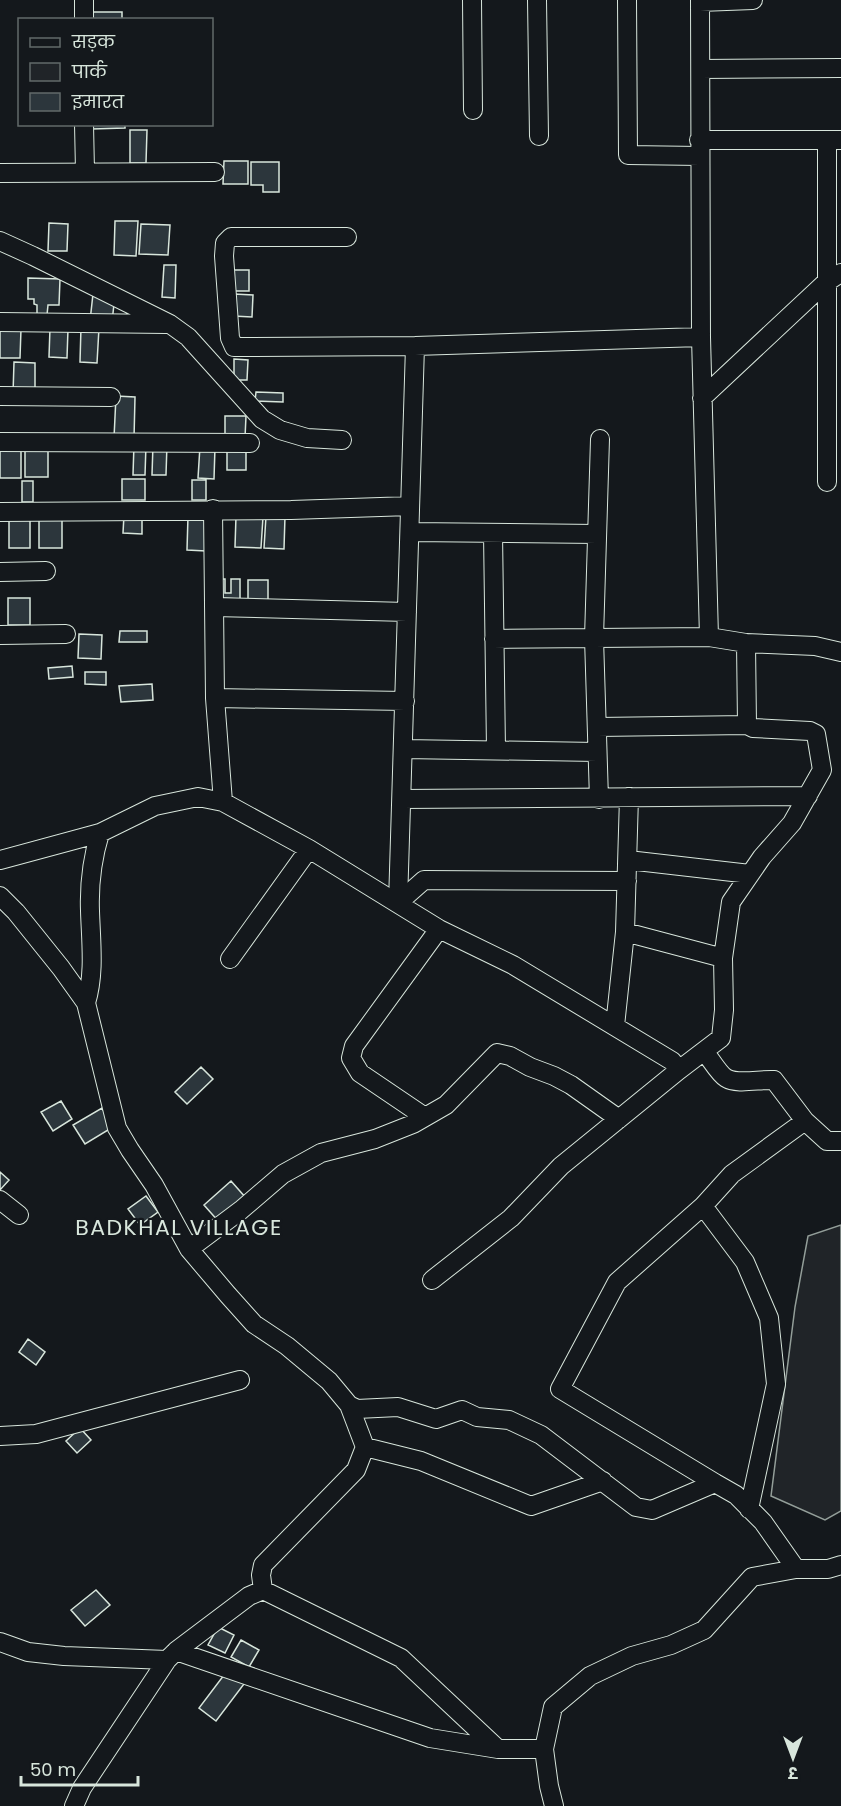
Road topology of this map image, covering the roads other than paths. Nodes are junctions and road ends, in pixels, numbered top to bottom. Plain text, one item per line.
1 (84, 0) edge
2 (472, 0) edge
3 (537, 0) edge
4 (627, 0) edge
5 (753, 0) edge
6 (700, 1) edge
7 (84, 18) edge
8 (841, 68) edge
9 (701, 69) junction
10 (473, 110) dead end
11 (84, 126) edge
12 (539, 136) dead end
13 (834, 140) edge
14 (699, 148) junction
15 (84, 171) junction
16 (215, 172) dead end
17 (0, 173) edge
18 (347, 237) dead end
19 (0, 241) edge
20 (833, 278) edge
21 (0, 322) edge
22 (170, 324) junction
23 (701, 337) junction
24 (415, 346) junction
25 (0, 396) edge
26 (111, 397) dead end
27 (702, 398) junction
28 (600, 439) dead end
29 (342, 440) dead end
30 (0, 442) edge
31 (250, 443) dead end
32 (826, 482) dead end
33 (410, 506) junction
34 (213, 509) junction
35 (0, 512) edge
36 (410, 532) junction
37 (493, 533) junction
38 (597, 534) junction
39 (46, 571) dead end
40 (0, 572) edge
41 (214, 607) junction
42 (407, 612) junction
43 (66, 634) dead end
44 (0, 635) edge
45 (594, 638) junction
46 (710, 638) junction
47 (494, 639) junction
48 (746, 643) junction
49 (841, 652) edge
50 (215, 698) junction
51 (405, 701) junction
52 (747, 725) junction
53 (597, 727) junction
54 (404, 749) junction
55 (496, 750) junction
56 (597, 752) junction
57 (808, 796) junction
58 (629, 797) junction
59 (402, 799) junction
60 (599, 799) junction
61 (223, 802) junction
62 (100, 833) junction
63 (309, 849) junction
64 (0, 860) edge
65 (628, 860) junction
66 (750, 874) junction
67 (627, 881) junction
68 (0, 896) edge
69 (398, 903) junction
70 (439, 929) junction
71 (625, 932) junction
72 (723, 958) junction
73 (230, 959) dead end
74 (86, 1004) junction
75 (615, 1026) junction
76 (704, 1051) junction
77 (679, 1070) junction
78 (425, 1118) junction
79 (619, 1119) junction
80 (805, 1121) junction
81 (841, 1141) edge
82 (0, 1200) edge
83 (703, 1206) junction
84 (19, 1215) dead end
85 (189, 1249) junction
86 (432, 1280) dead end
87 (240, 1380) dead end
88 (349, 1405) junction
89 (1, 1439) edge
90 (365, 1447) junction
91 (603, 1481) junction
92 (714, 1484) junction
93 (749, 1509) junction
94 (796, 1569) junction
95 (837, 1569) edge
96 (263, 1590) junction
97 (0, 1642) edge
98 (171, 1656) junction
99 (498, 1749) junction
100 (544, 1749) junction
101 (74, 1806) edge
102 (554, 1806) edge

1 - 7 street
2 - 10 street
3 - 12 street
4 - 14 street
5 - 6 street
6 - 9 street
8 - 9 street
9 - 14 street
11 - 15 street
13 - 14 street
13 - 20 street
14 - 23 street
15 - 16 street
15 - 17 street
18 - 24 street
19 - 22 street
20 - 27 street
20 - 32 street
21 - 22 street
22 - 29 street
23 - 24 street
23 - 27 street
24 - 33 street
25 - 26 street
27 - 46 street
28 - 38 street
30 - 31 street
33 - 34 street
33 - 36 street
34 - 35 street
34 - 41 street
36 - 37 street
36 - 42 street
37 - 38 street
37 - 47 street
38 - 45 street
39 - 40 street
41 - 42 street
41 - 50 street
42 - 51 street
43 - 44 street
45 - 46 street
45 - 47 street
45 - 53 street
46 - 48 street
47 - 55 street
48 - 49 street
48 - 52 street
50 - 51 street
50 - 61 street
51 - 54 street
52 - 53 street
52 - 57 street
53 - 56 street
54 - 55 street
54 - 59 street
55 - 56 street
56 - 60 street
57 - 58 street
57 - 66 street
58 - 60 street
58 - 65 street
59 - 60 street
59 - 69 street
61 - 62 street
61 - 63 street
62 - 64 street
62 - 74 street
63 - 69 street
63 - 73 street
65 - 66 street
65 - 67 street
66 - 72 street
67 - 69 street
67 - 71 street
68 - 74 street
69 - 70 street
70 - 75 street
70 - 78 street
71 - 72 street
71 - 75 street
72 - 76 street
74 - 85 street
75 - 77 street
76 - 77 street
76 - 80 street
77 - 79 street
78 - 79 street
78 - 85 street
79 - 86 street
80 - 81 street
80 - 83 street
82 - 84 street
83 - 92 street
83 - 93 street
85 - 88 street
87 - 89 street
88 - 90 street
88 - 91 street
90 - 91 street
90 - 96 street
91 - 92 street
92 - 93 street
93 - 94 street
94 - 95 street
94 - 100 street
96 - 98 street
96 - 99 street
97 - 98 street
98 - 99 street
98 - 101 street
99 - 100 street
100 - 102 street

